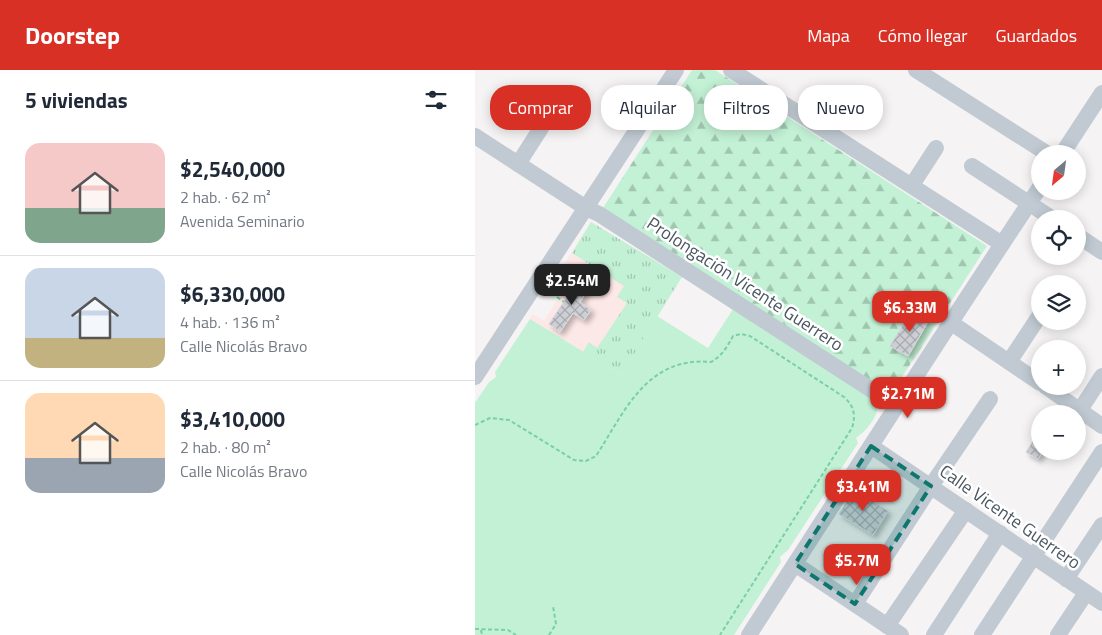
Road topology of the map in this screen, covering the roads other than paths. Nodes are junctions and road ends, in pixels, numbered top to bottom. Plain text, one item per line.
1 (676, 70) edge
2 (731, 70) edge
3 (916, 70) edge
4 (1102, 93) edge
5 (540, 130) edge
6 (475, 136) edge
7 (1034, 145) edge
8 (1068, 145) edge
9 (936, 148) dead end
10 (518, 164) junction
11 (972, 166) dead end
12 (912, 185) junction
13 (1031, 200) edge
14 (1029, 203) junction
15 (586, 208) junction
16 (1040, 210) edge
17 (1086, 241) edge
18 (1002, 244) junction
19 (1102, 252) edge
20 (950, 322) junction
21 (1031, 329) edge
22 (1009, 362) junction
23 (477, 370) edge
24 (1102, 376) edge
25 (1031, 377) edge
26 (1058, 395) edge
27 (881, 396) dead end
28 (990, 399) dead end
29 (1073, 405) edge
30 (1083, 405) edge
31 (1086, 414) edge
32 (1102, 426) edge
33 (871, 446) junction
34 (1102, 452) edge
35 (931, 486) junction
36 (966, 510) junction
37 (1102, 525) edge
38 (1000, 533) junction
39 (1033, 555) junction
40 (795, 564) junction
41 (1066, 580) junction
42 (1086, 593) junction
43 (1102, 603) edge
44 (855, 604) junction
45 (887, 626) junction
46 (749, 635) edge
47 (901, 635) edge
48 (934, 635) edge
49 (981, 635) edge
50 (1058, 635) edge

1 - 15 street
2 - 12 street
3 - 7 street
4 - 8 street
5 - 10 street
6 - 10 street, Prolongación Vicente Guerrero
9 - 12 street
10 - 15 street, Prolongación Vicente Guerrero
11 - 14 street
12 - 18 street
13 - 14 street
14 - 16 street
14 - 18 street
15 - 23 street
15 - 27 street, Prolongación Vicente Guerrero
17 - 19 street
18 - 20 street
20 - 22 street
20 - 33 street
21 - 22 street
22 - 25 street
24 - 30 street
26 - 29 street
28 - 35 street
31 - 32 street
33 - 35 street, Calle Vicente Guerrero
33 - 40 street
34 - 39 street
35 - 36 street, Calle Vicente Guerrero
35 - 44 street
36 - 38 street, Calle Vicente Guerrero
36 - 45 street
37 - 41 street
38 - 39 street, Calle Vicente Guerrero
38 - 48 street
39 - 41 street, Calle Vicente Guerrero
39 - 49 street
40 - 44 street
40 - 46 street
41 - 42 street, Calle Vicente Guerrero
42 - 43 street, Calle Vicente Guerrero
42 - 50 street
44 - 45 street
45 - 47 street

